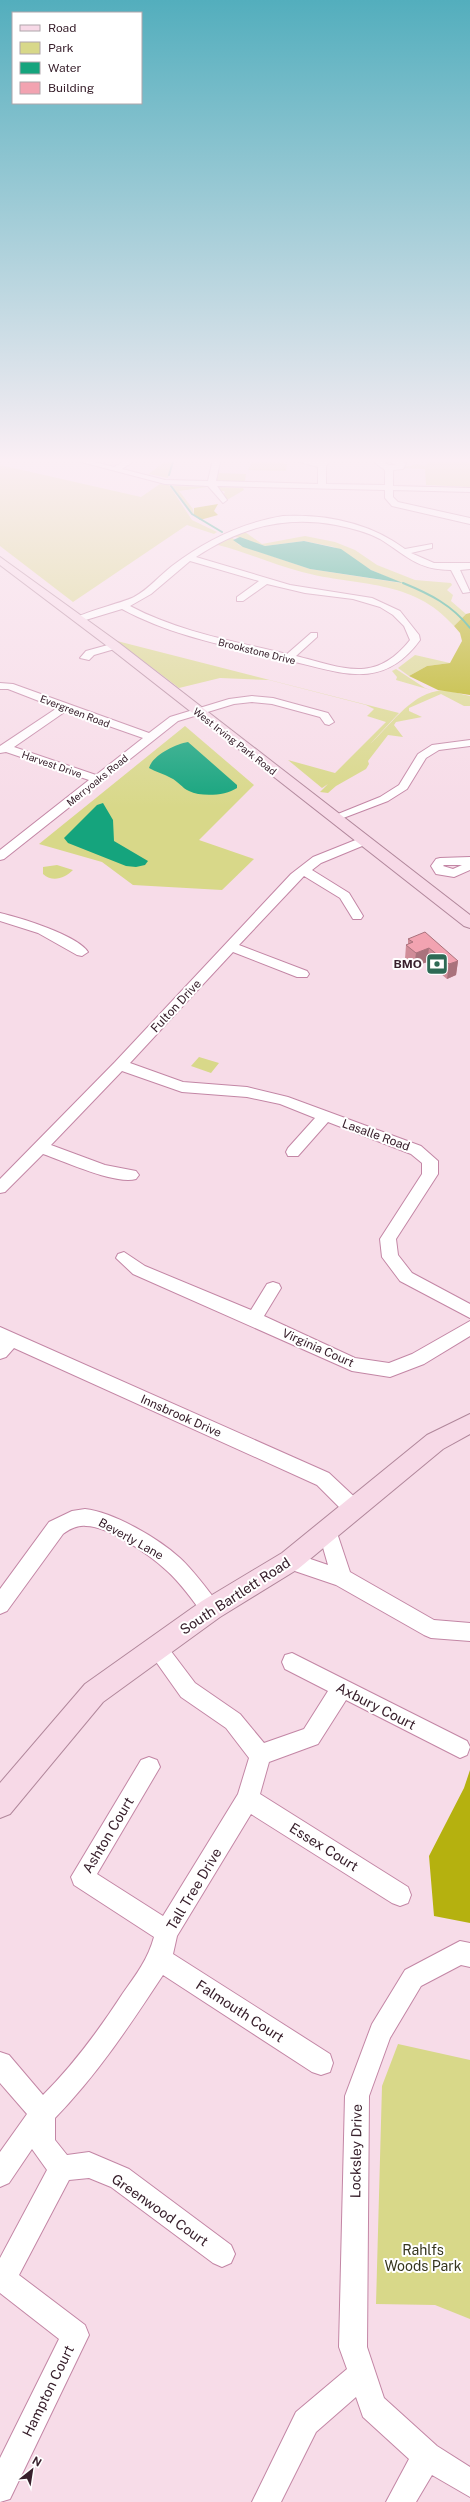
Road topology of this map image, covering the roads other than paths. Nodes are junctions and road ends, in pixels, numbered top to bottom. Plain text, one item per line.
1 (20, 575) edge
2 (168, 575) edge
3 (245, 575) edge
4 (458, 575) edge
5 (266, 581) junction
6 (466, 591) dead end
7 (240, 599) dead end
8 (124, 606) junction
9 (79, 619) junction
10 (314, 635) dead end
11 (115, 646) junction
12 (85, 658) dead end
13 (288, 659) junction
14 (0, 686) edge
15 (64, 708) junction
16 (198, 711) junction
17 (329, 722) dead end
18 (150, 737) junction
19 (470, 743) edge
20 (3, 749) edge
21 (97, 779) junction
22 (334, 818) junction
23 (363, 841) junction
24 (0, 856) edge
25 (470, 861) edge
26 (470, 866) edge
27 (303, 870) junction
28 (357, 916) dead end
29 (0, 917) edge
30 (470, 923) edge
31 (232, 947) junction
32 (82, 952) dead end
33 (302, 974) dead end
34 (120, 1065) junction
35 (325, 1116) junction
36 (40, 1147) junction
37 (293, 1152) dead end
38 (131, 1175) dead end
39 (0, 1188) edge
40 (124, 1258) dead end
41 (273, 1288) dead end
42 (470, 1312) edge
43 (254, 1319) junction
44 (470, 1328) edge
45 (4, 1342) edge
46 (470, 1423) edge
47 (354, 1509) junction
48 (327, 1530) junction
49 (290, 1561) junction
50 (342, 1578) junction
51 (0, 1605) edge
52 (211, 1609) junction
53 (470, 1632) edge
54 (157, 1649) junction
55 (292, 1662) dead end
56 (341, 1689) junction
57 (460, 1748) dead end
58 (260, 1755) junction
59 (149, 1767) dead end
60 (248, 1799) junction
61 (0, 1804) edge
62 (400, 1895) dead end
63 (168, 1932) junction
64 (470, 1955) edge
65 (160, 1959) junction
66 (321, 2063) dead end
67 (0, 2064) edge
68 (42, 2113) junction
69 (62, 2168) junction
70 (0, 2174) edge
71 (222, 2254) dead end
72 (2, 2280) edge
73 (362, 2374) junction
74 (428, 2456) junction
75 (470, 2483) edge
76 (0, 2489) edge
77 (266, 2502) edge
78 (400, 2502) edge

1 - 9 main road, West Irving Park Road
2 - 8 street
3 - 5 street, Brookstone Drive
4 - 6 street
5 - 7 street
5 - 13 street, Brookstone Drive
8 - 9 street
8 - 13 street, Brookstone Drive
9 - 11 main road, West Irving Park Road
10 - 13 street
11 - 12 street
11 - 16 main road, West Irving Park Road
14 - 15 street, Evergreen Road
15 - 18 street, Evergreen Road
15 - 20 street
16 - 17 street, Merryoaks Road
16 - 18 street, Merryoaks Road
16 - 22 main road, West Irving Park Road
18 - 21 street, Merryoaks Road
19 - 22 street
20 - 21 street, Harvest Drive
21 - 24 street, Merryoaks Road
22 - 23 main road, West Irving Park Road
23 - 27 street, Fulton Drive
23 - 30 main road, West Irving Park Road
25 - 26 street
27 - 28 street
27 - 31 street, Fulton Drive
29 - 32 street
31 - 33 street
31 - 34 street, Fulton Drive
34 - 35 street, Lasalle Road
34 - 36 street, Fulton Drive
35 - 37 street
35 - 42 street, Lasalle Road
36 - 38 street
36 - 39 street, Fulton Drive
40 - 43 street, Virginia Court
41 - 43 street
43 - 44 street, Virginia Court
45 - 47 street, Innsbrook Drive
46 - 47 main road, South Bartlett Road
47 - 48 main road, South Bartlett Road
48 - 49 main road, South Bartlett Road
48 - 50 street
49 - 50 street
49 - 52 main road, South Bartlett Road
50 - 53 street
51 - 52 street, Beverly Lane
52 - 54 main road, South Bartlett Road
54 - 58 street
54 - 61 main road, South Bartlett Road
55 - 56 street, Axbury Court
56 - 57 street, Axbury Court
56 - 58 street
58 - 60 street, Tall Tree Drive
59 - 63 street, Ashton Court
60 - 62 street, Essex Court
60 - 63 street, Tall Tree Drive
63 - 65 street, Tall Tree Drive
64 - 73 street, Locksley Drive
65 - 66 street, Falmouth Court
65 - 68 street, Tall Tree Drive
67 - 68 street
68 - 69 street
68 - 70 street, Tall Tree Drive
69 - 71 street, Greenwood Court
69 - 72 street
72 - 76 street, Hampton Court
73 - 74 street, Locksley Drive
73 - 77 street
74 - 75 street, Locksley Drive
74 - 78 street

